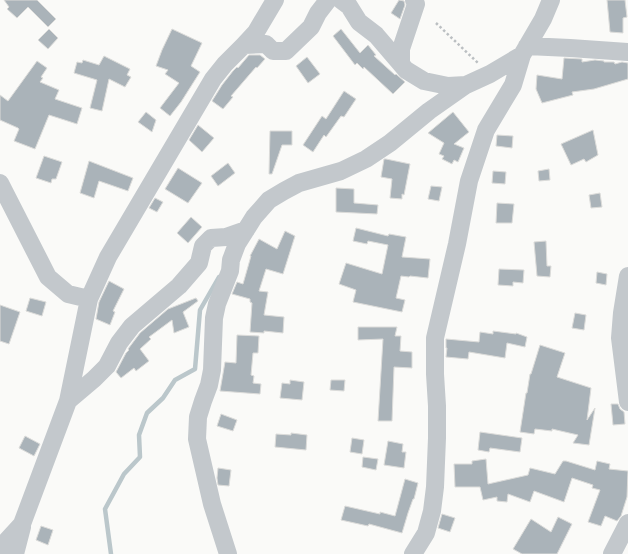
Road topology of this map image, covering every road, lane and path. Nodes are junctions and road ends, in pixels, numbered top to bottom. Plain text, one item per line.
1 (275, 0) edge
2 (328, 0) edge
3 (341, 0) edge
4 (414, 0) edge
5 (551, 0) edge
6 (436, 23) dead end
7 (244, 45) junction
8 (525, 51) junction
9 (628, 52) edge
10 (402, 64) junction
11 (490, 74) junction
12 (466, 85) junction
13 (0, 183) edge
14 (246, 230) junction
15 (628, 276) edge
16 (89, 299) junction
17 (68, 402) junction
18 (628, 402) edge
19 (628, 523) edge
20 (22, 524) junction
21 (0, 548) edge
22 (15, 554) edge
23 (228, 554) edge
24 (413, 554) edge
25 (612, 554) edge

1 - 7 street
2 - 7 street
3 - 10 street
4 - 10 street
5 - 8 street
6 - 11 path
7 - 16 street
8 - 9 street
8 - 11 street
8 - 24 street
10 - 12 street
11 - 12 street
12 - 14 street
13 - 16 street
14 - 17 street
14 - 23 street
15 - 18 street
16 - 17 street
17 - 20 street
19 - 25 street
20 - 21 street
20 - 22 street

